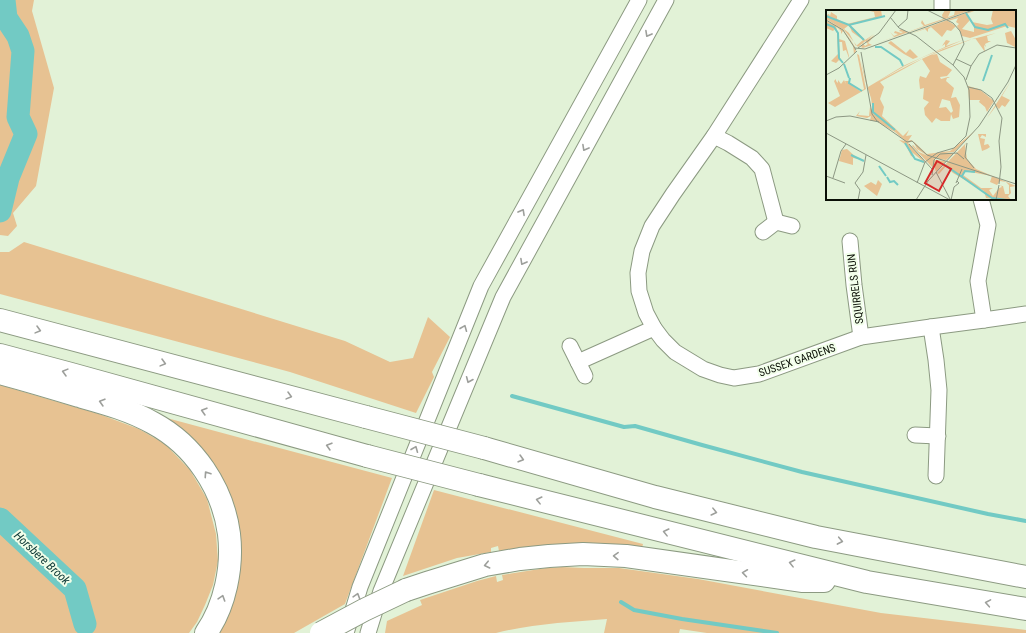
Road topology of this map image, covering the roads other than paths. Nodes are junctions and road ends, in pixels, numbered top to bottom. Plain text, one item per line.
1 (639, 0) edge
2 (666, 0) edge
3 (801, 0) edge
4 (714, 136) junction
5 (981, 200) edge
6 (776, 222) junction
7 (792, 226) dead end
8 (763, 232) dead end
9 (850, 241) dead end
10 (1026, 314) edge
11 (0, 320) edge
12 (984, 320) junction
13 (931, 327) junction
14 (654, 328) junction
15 (861, 337) junction
16 (570, 346) dead end
17 (0, 355) edge
18 (578, 362) junction
19 (0, 373) edge
20 (585, 376) dead end
21 (915, 435) dead end
22 (938, 436) junction
23 (936, 476) dead end
24 (1026, 577) edge
25 (867, 582) junction
26 (1026, 609) edge
27 (206, 633) edge
28 (321, 633) edge
29 (346, 633) edge
30 (368, 633) edge

29 -> 1 street
2 -> 30 street
3 - 4 street, SUSSEX GARDENS
4 - 6 street
4 - 14 street, SUSSEX GARDENS
5 - 12 street
6 - 7 street
6 - 8 street
9 - 15 street, SQUIRRELS RUN
10 - 12 street, SUSSEX GARDENS
11 -> 24 highway, bridge
12 - 13 street, SUSSEX GARDENS
13 - 15 street, SUSSEX GARDENS
13 - 22 street
14 - 15 street, SUSSEX GARDENS
14 - 18 street
16 - 18 street
25 -> 17 highway, bridge
18 - 20 street
27 -> 19 highway
21 - 22 street
22 - 23 street
26 -> 25 highway
25 -> 28 highway, bridge

